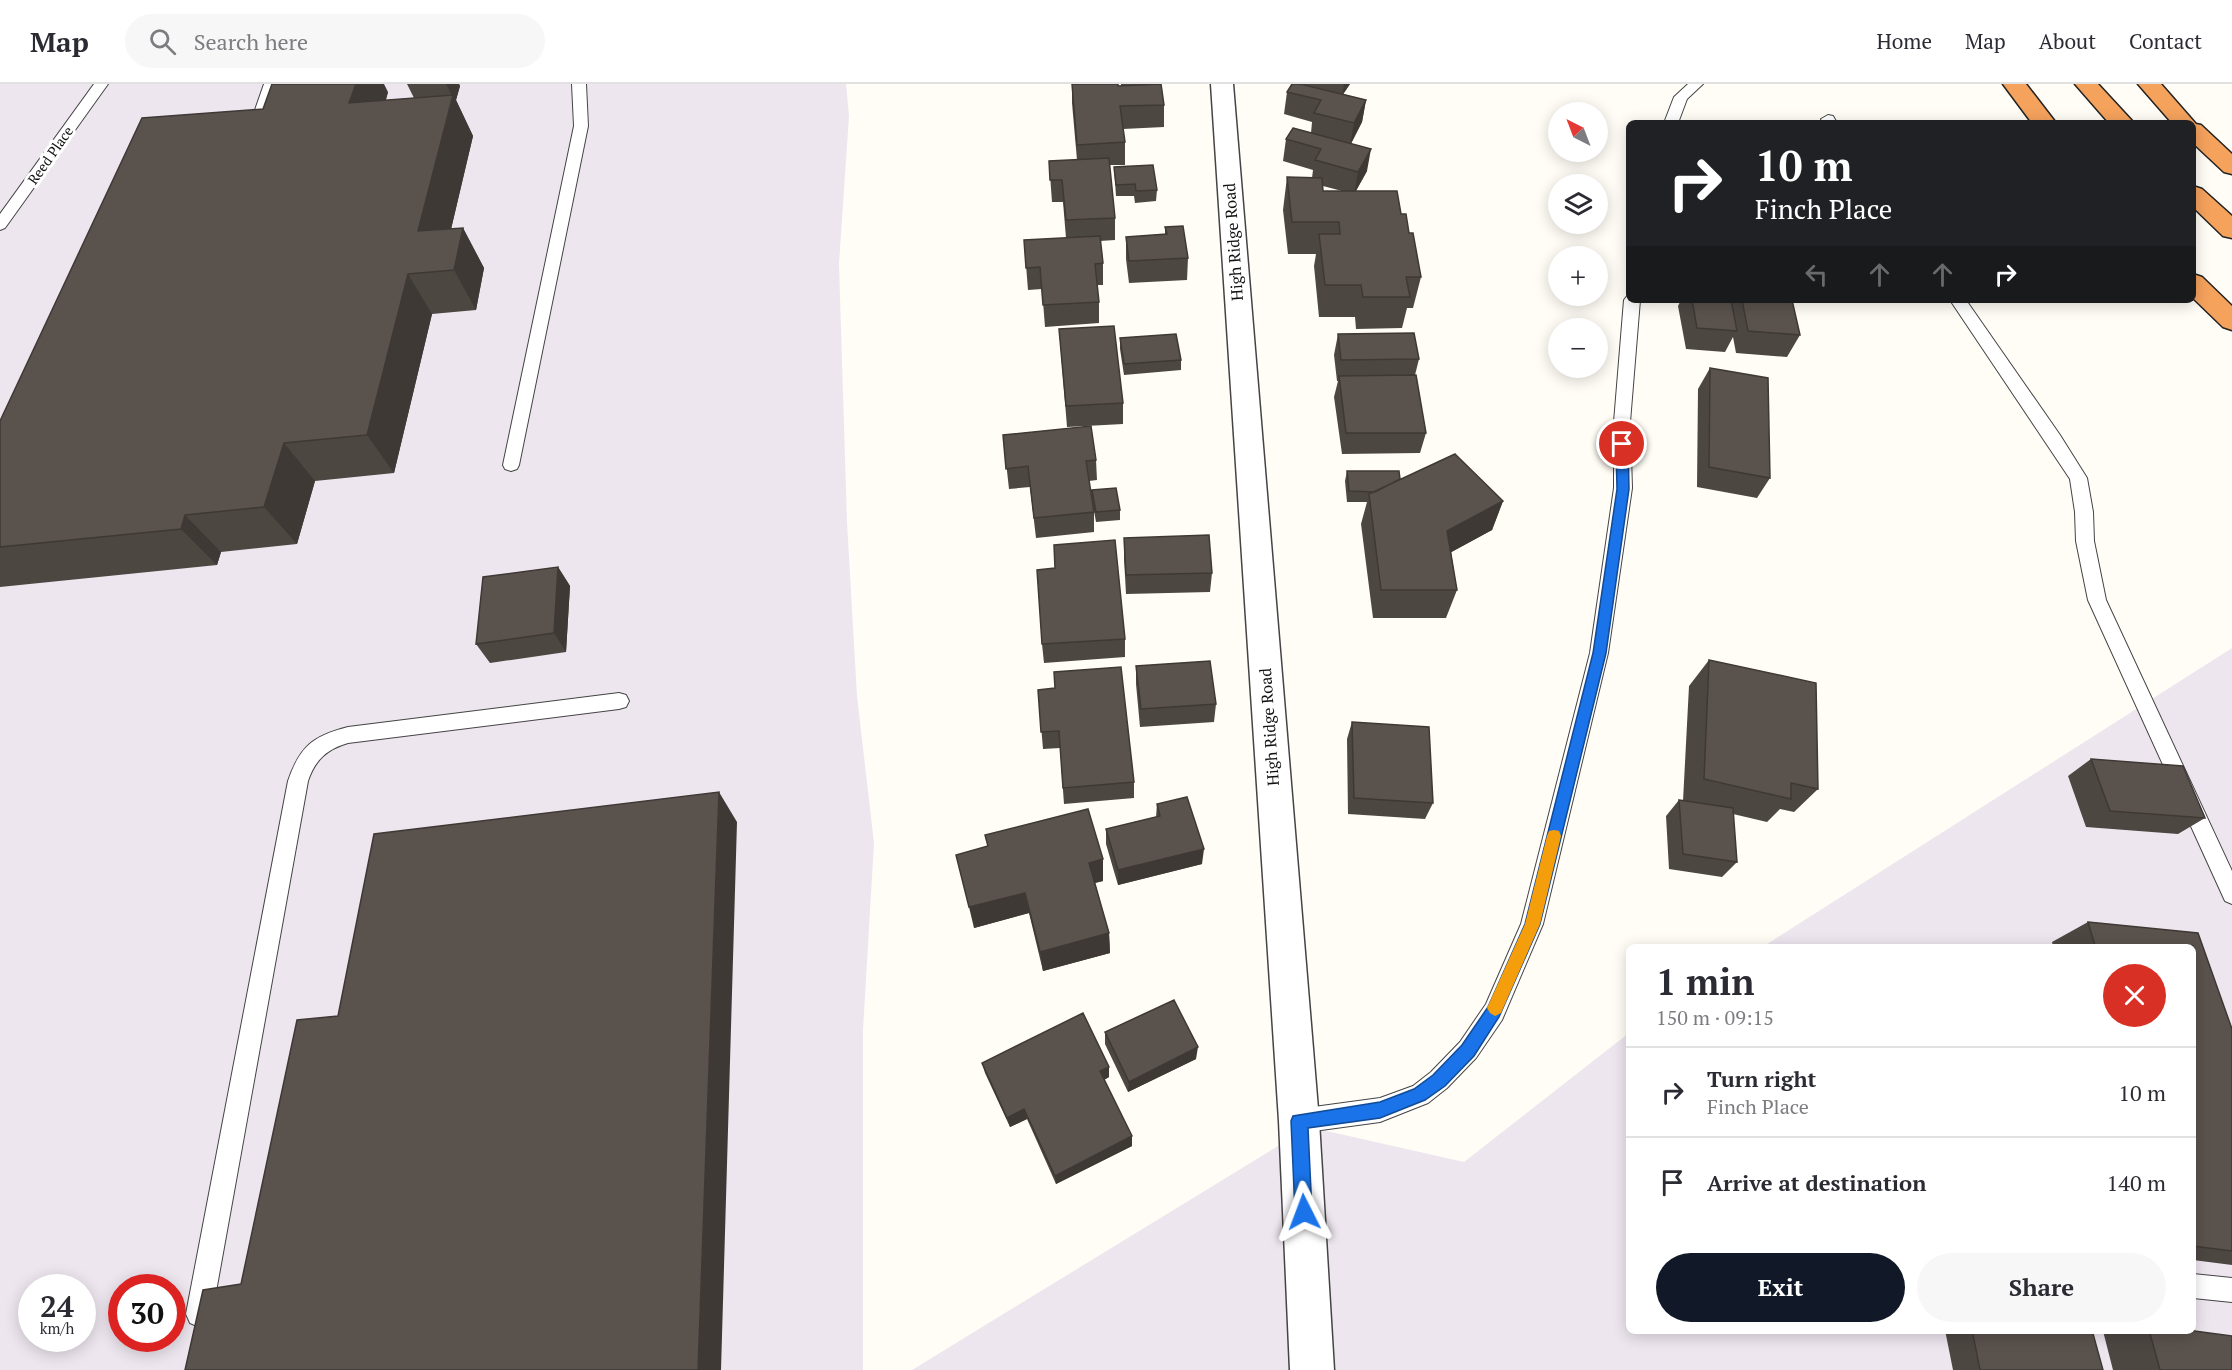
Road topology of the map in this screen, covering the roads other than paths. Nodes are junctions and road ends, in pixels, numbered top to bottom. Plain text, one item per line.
1 (101, 84) edge
2 (271, 84) edge
3 (579, 84) edge
4 (1222, 84) edge
5 (1696, 84) edge
6 (2014, 84) edge
7 (2086, 84) edge
8 (2149, 84) edge
9 (1672, 120) edge
10 (2042, 120) edge
11 (2119, 120) edge
12 (2182, 120) edge
13 (254, 133) edge
14 (2196, 133) edge
15 (2232, 167) edge
16 (2196, 197) edge
17 (0, 225) edge
18 (2232, 230) edge
19 (2196, 286) edge
20 (1632, 303) edge
21 (1960, 303) edge
22 (2232, 321) edge
23 (511, 465) dead end
24 (619, 701) dead end
25 (2232, 894) edge
26 (1299, 1121) junction
27 (2196, 1286) edge
28 (2232, 1290) edge
29 (195, 1333) edge
30 (1312, 1370) edge

1 - 17 lane, Reed Place
2 - 13 lane
3 - 23 lane
4 - 26 street, High Ridge Road
5 - 9 lane
6 - 10 highway
7 - 11 highway
8 - 12 highway
14 - 15 highway
16 - 18 highway
19 - 22 highway
20 - 26 lane
21 - 25 lane
24 - 29 lane
26 - 30 street, High Ridge Road
27 - 28 lane

